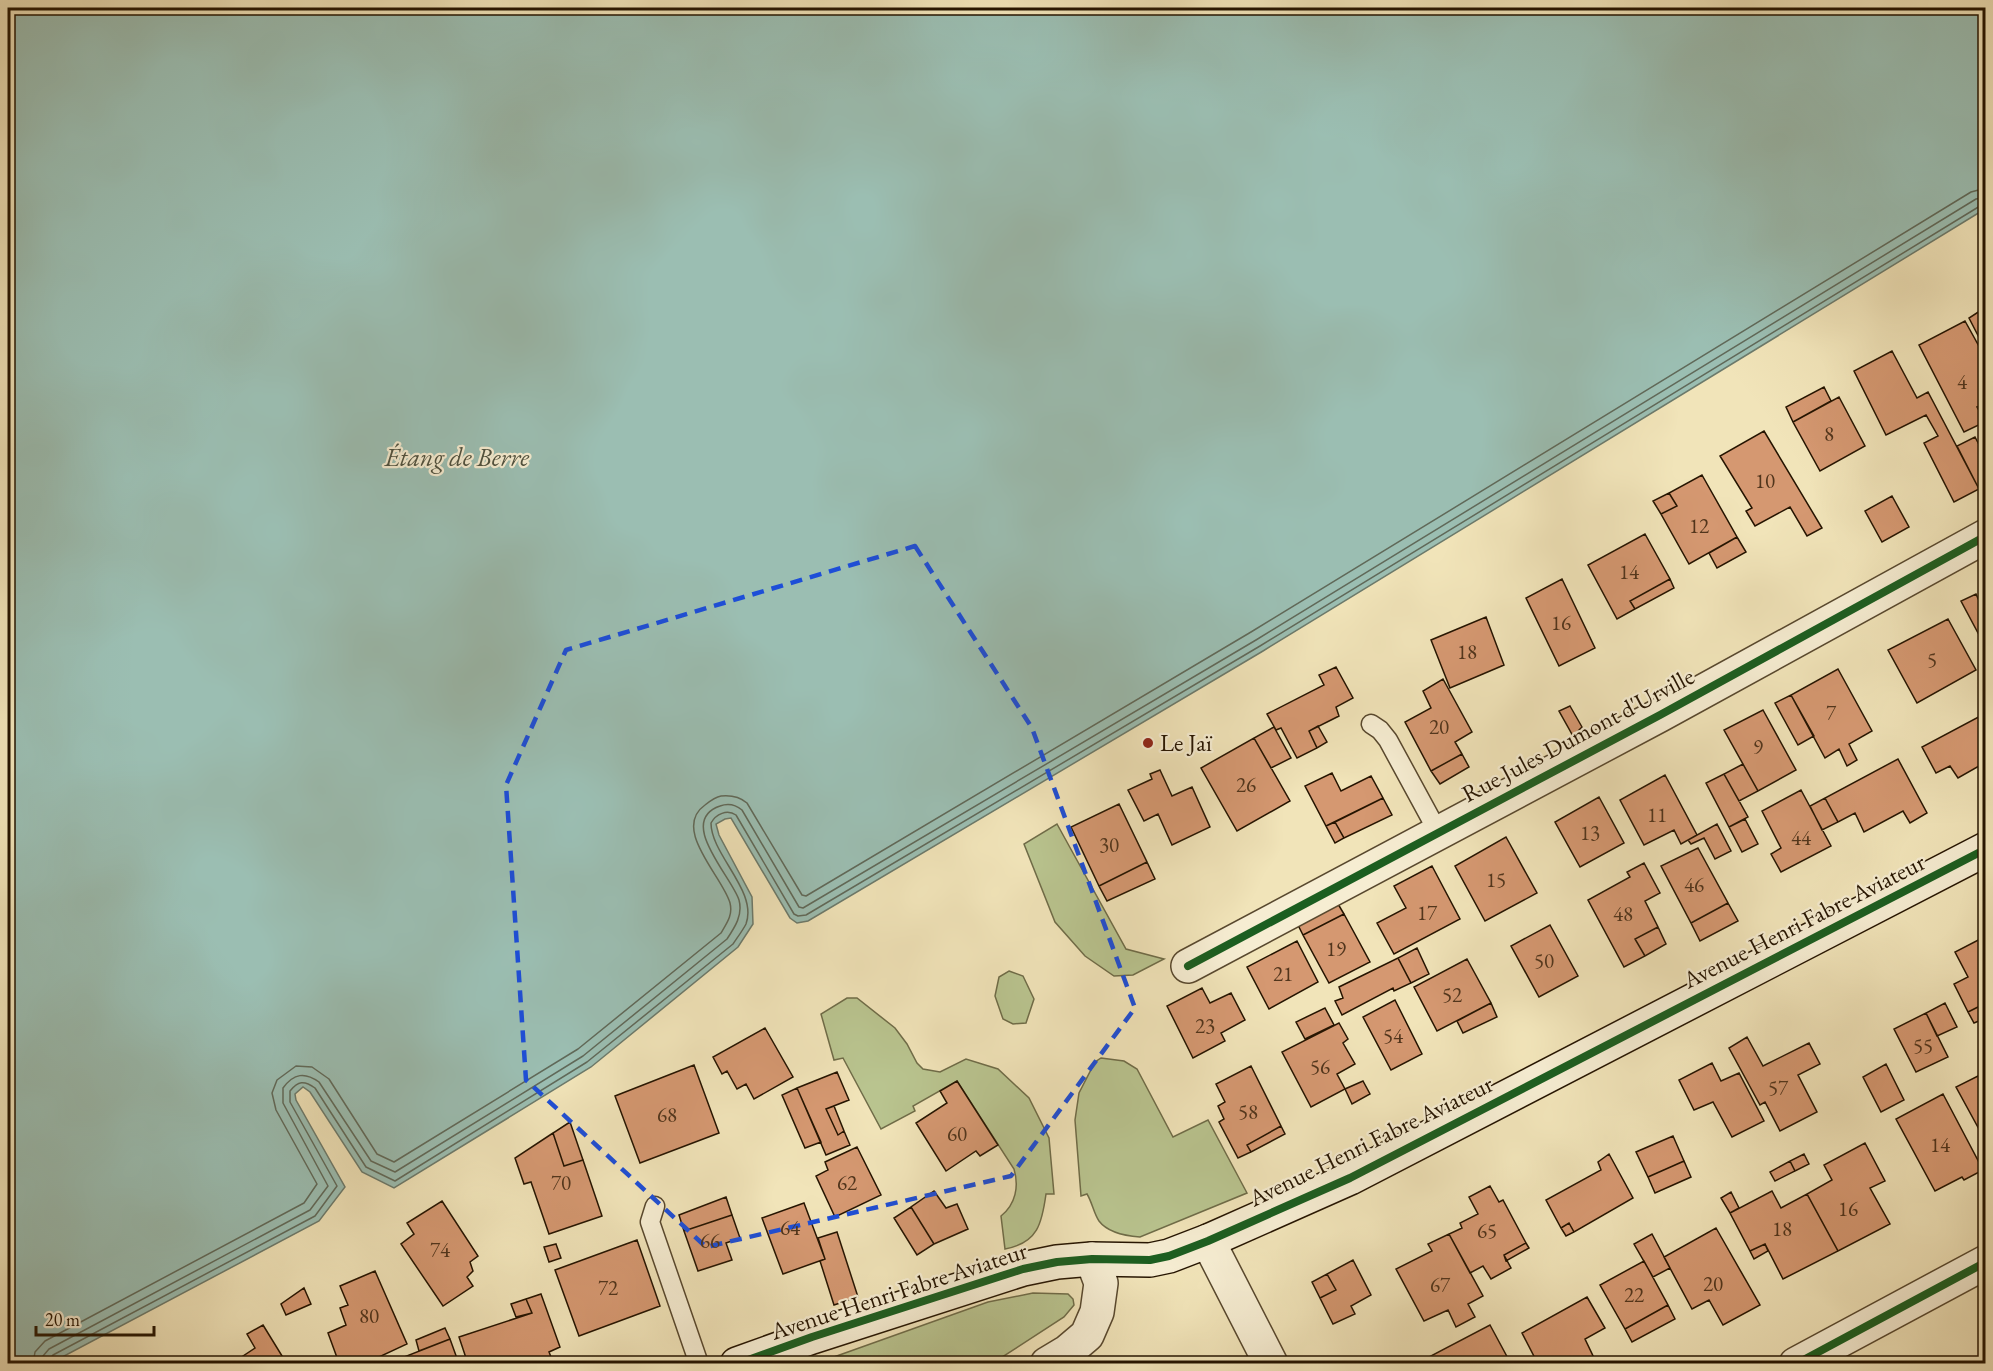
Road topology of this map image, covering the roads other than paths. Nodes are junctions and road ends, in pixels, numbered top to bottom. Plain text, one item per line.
1 (1986, 536) edge
2 (1371, 724) dead end
3 (1438, 832) junction
4 (1986, 849) edge
5 (1188, 966) dead end
6 (655, 1206) dead end
7 (1208, 1241) junction
8 (1092, 1260) junction
9 (1986, 1262) edge
10 (699, 1364) edge
11 (737, 1364) edge
12 (1047, 1364) edge
13 (1271, 1364) edge
14 (1796, 1364) edge

1 - 3 street, Rue Jules Dumont d'Urville
2 - 3 lane
3 - 5 street, Rue Jules Dumont d'Urville
4 - 7 street, Avenue Henri Fabre Aviateur
6 - 10 lane
7 - 8 street, Avenue Henri Fabre Aviateur
7 - 13 street
8 - 11 street, Avenue Henri Fabre Aviateur
8 - 12 street
9 - 14 street

